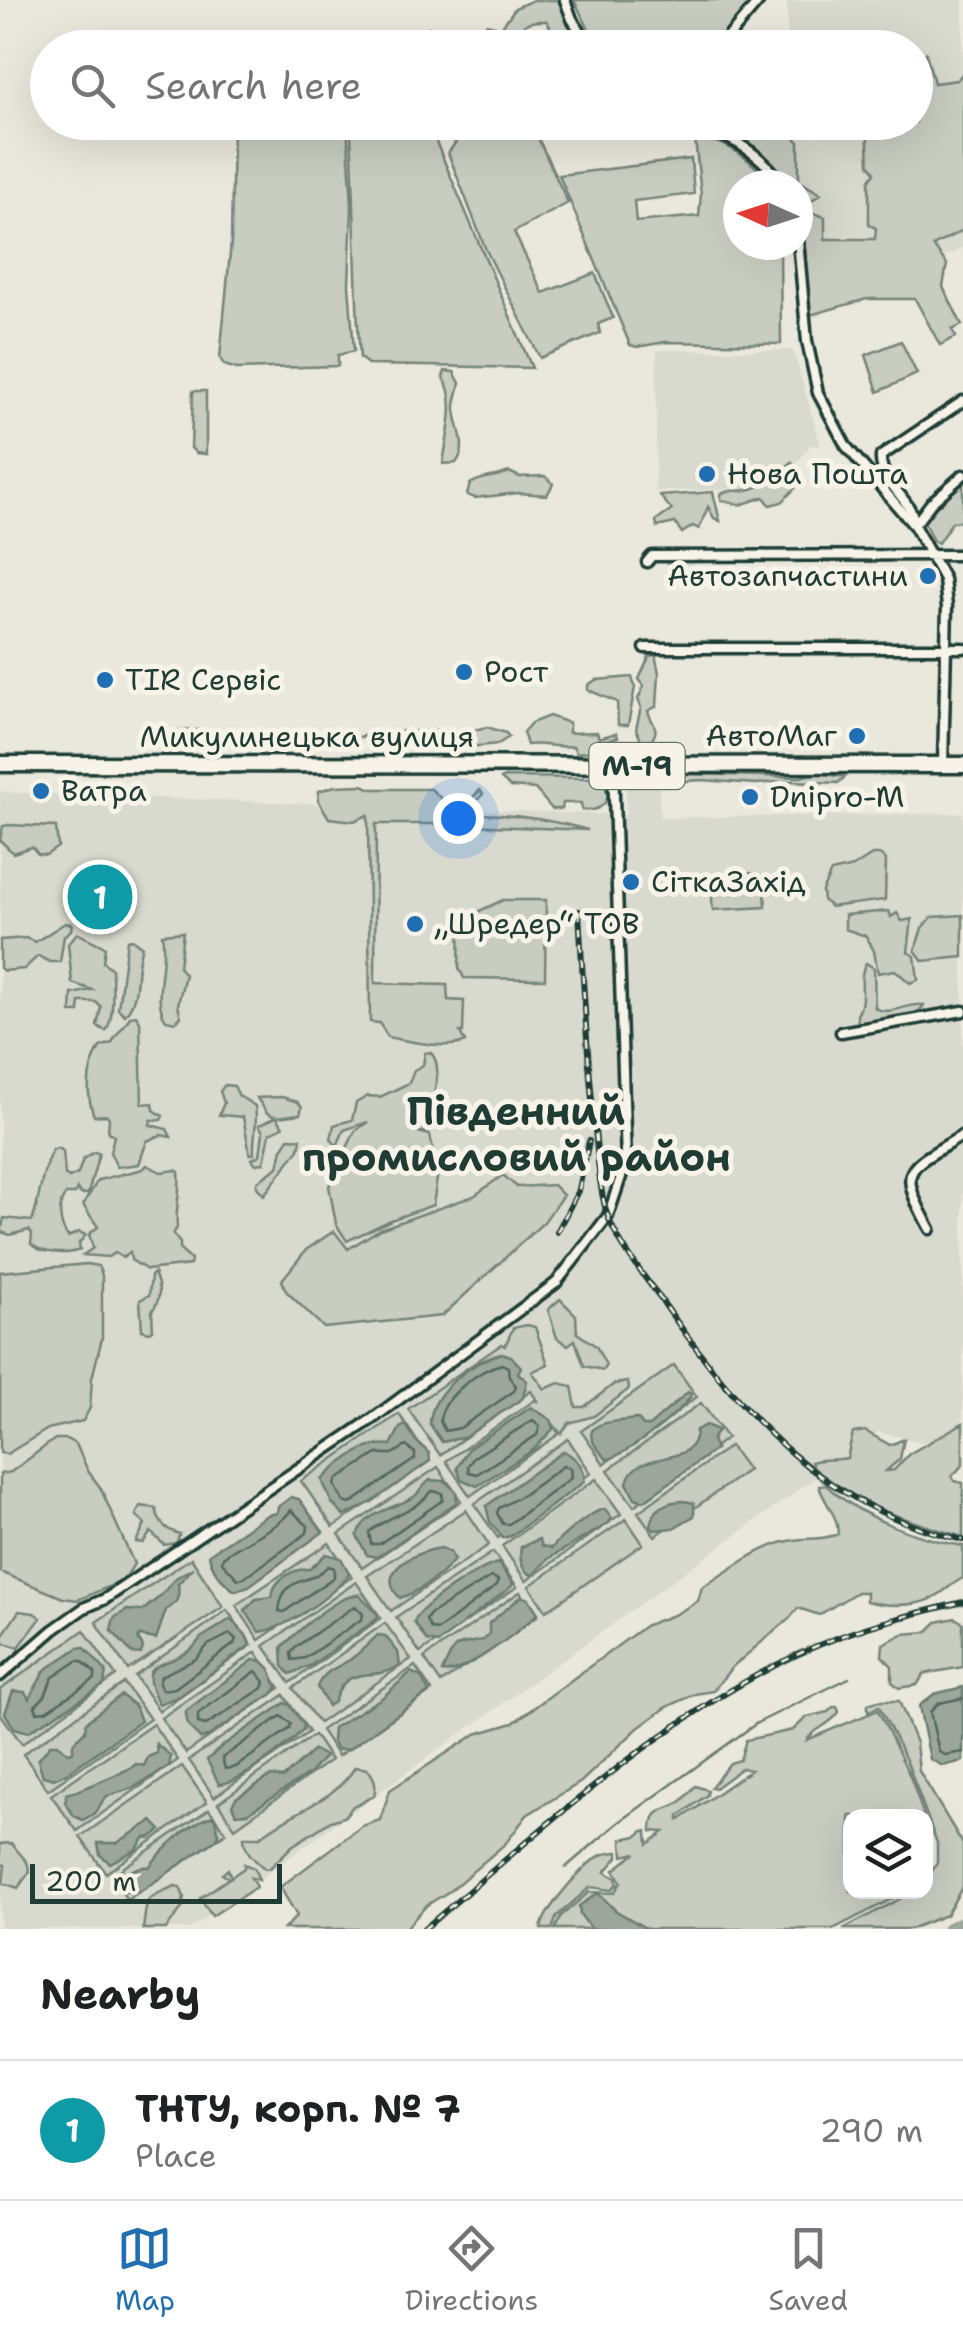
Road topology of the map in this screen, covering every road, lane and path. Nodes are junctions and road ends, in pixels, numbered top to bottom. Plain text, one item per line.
1 (565, 0) edge
2 (760, 0) edge
3 (579, 30) edge
4 (734, 30) edge
5 (732, 140) edge
6 (770, 170) edge
7 (800, 260) edge
8 (963, 401) edge
9 (963, 476) edge
10 (915, 527) junction
11 (963, 554) edge
12 (933, 556) junction
13 (650, 559) dead end
14 (645, 648) dead end
15 (946, 648) junction
16 (963, 648) edge
17 (0, 764) edge
18 (963, 765) edge
19 (613, 766) junction
20 (943, 766) junction
21 (963, 1011) edge
22 (841, 1032) dead end
23 (963, 1135) edge
24 (930, 1229) dead end
25 (0, 1676) edge

1 - 3 street
2 - 4 street
5 - 6 street
7 - 10 street
8 - 10 street
9 - 10 street
10 - 12 street
11 - 12 street
12 - 13 street
12 - 15 street
14 - 15 street
15 - 16 street
15 - 20 street
17 - 19 highway, Микулинецька вулиця / М-19
18 - 20 highway, Микулинецька вулиця / М-19
19 - 20 highway, Микулинецька вулиця / М-19
19 - 25 street
21 - 22 street
23 - 24 street

